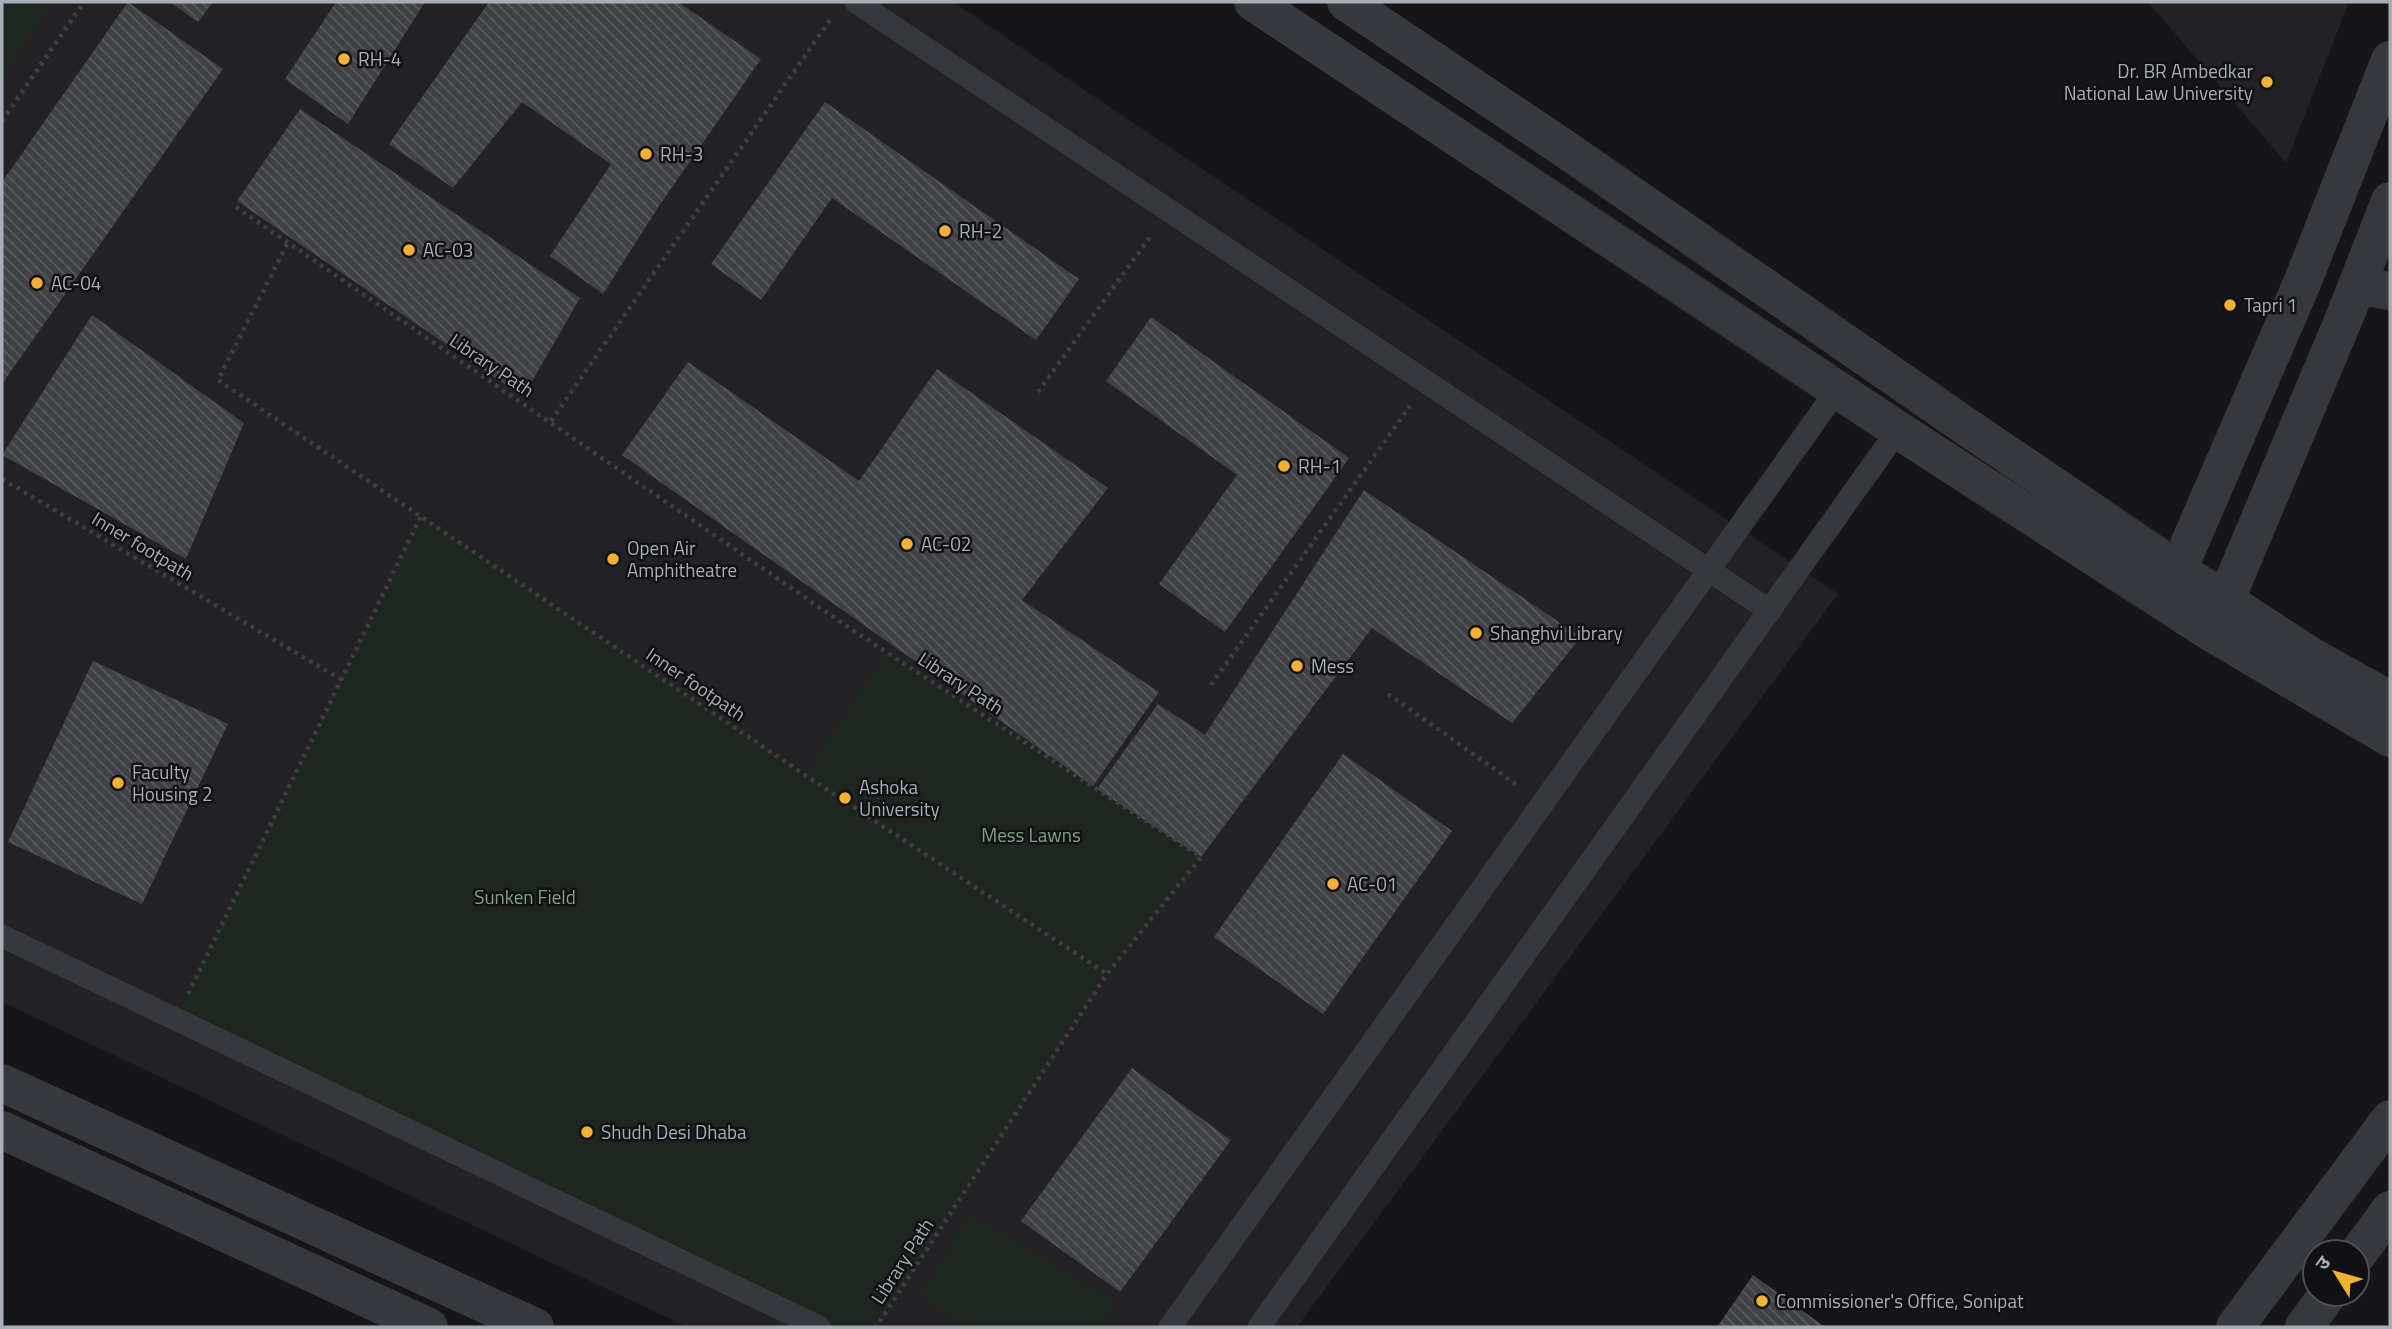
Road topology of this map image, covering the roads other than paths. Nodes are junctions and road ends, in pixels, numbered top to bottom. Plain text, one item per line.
1 (856, 2) edge
2 (1253, 2) edge
3 (1346, 2) edge
4 (2390, 60) edge
5 (2390, 201) edge
6 (2373, 289) edge
7 (1838, 390) junction
8 (1898, 430) junction
9 (1709, 571) junction
10 (2170, 585) junction
11 (1770, 611) junction
12 (2219, 617) junction
13 (2390, 700) edge
14 (2390, 738) edge
15 (2, 936) edge
16 (2, 1083) edge
17 (2390, 1119) edge
18 (2, 1130) edge
19 (2390, 1210) edge
20 (2369, 1238) edge
21 (2318, 1308) edge
22 (429, 1327) edge
23 (535, 1327) edge
24 (819, 1327) edge
25 (1170, 1327) edge
26 (1259, 1327) edge
27 (2235, 1327) edge
28 (2304, 1327) edge

1 - 9 lane
2 - 7 street
3 - 10 street
4 - 10 street
5 - 6 street
6 - 12 street
7 - 8 street
7 - 9 lane
8 - 10 street
8 - 11 lane
9 - 11 lane
9 - 25 lane
10 - 12 street
11 - 26 lane
12 - 13 street
12 - 14 street
15 - 24 lane
16 - 23 street
17 - 27 street
18 - 22 street
19 - 20 street
21 - 28 street

